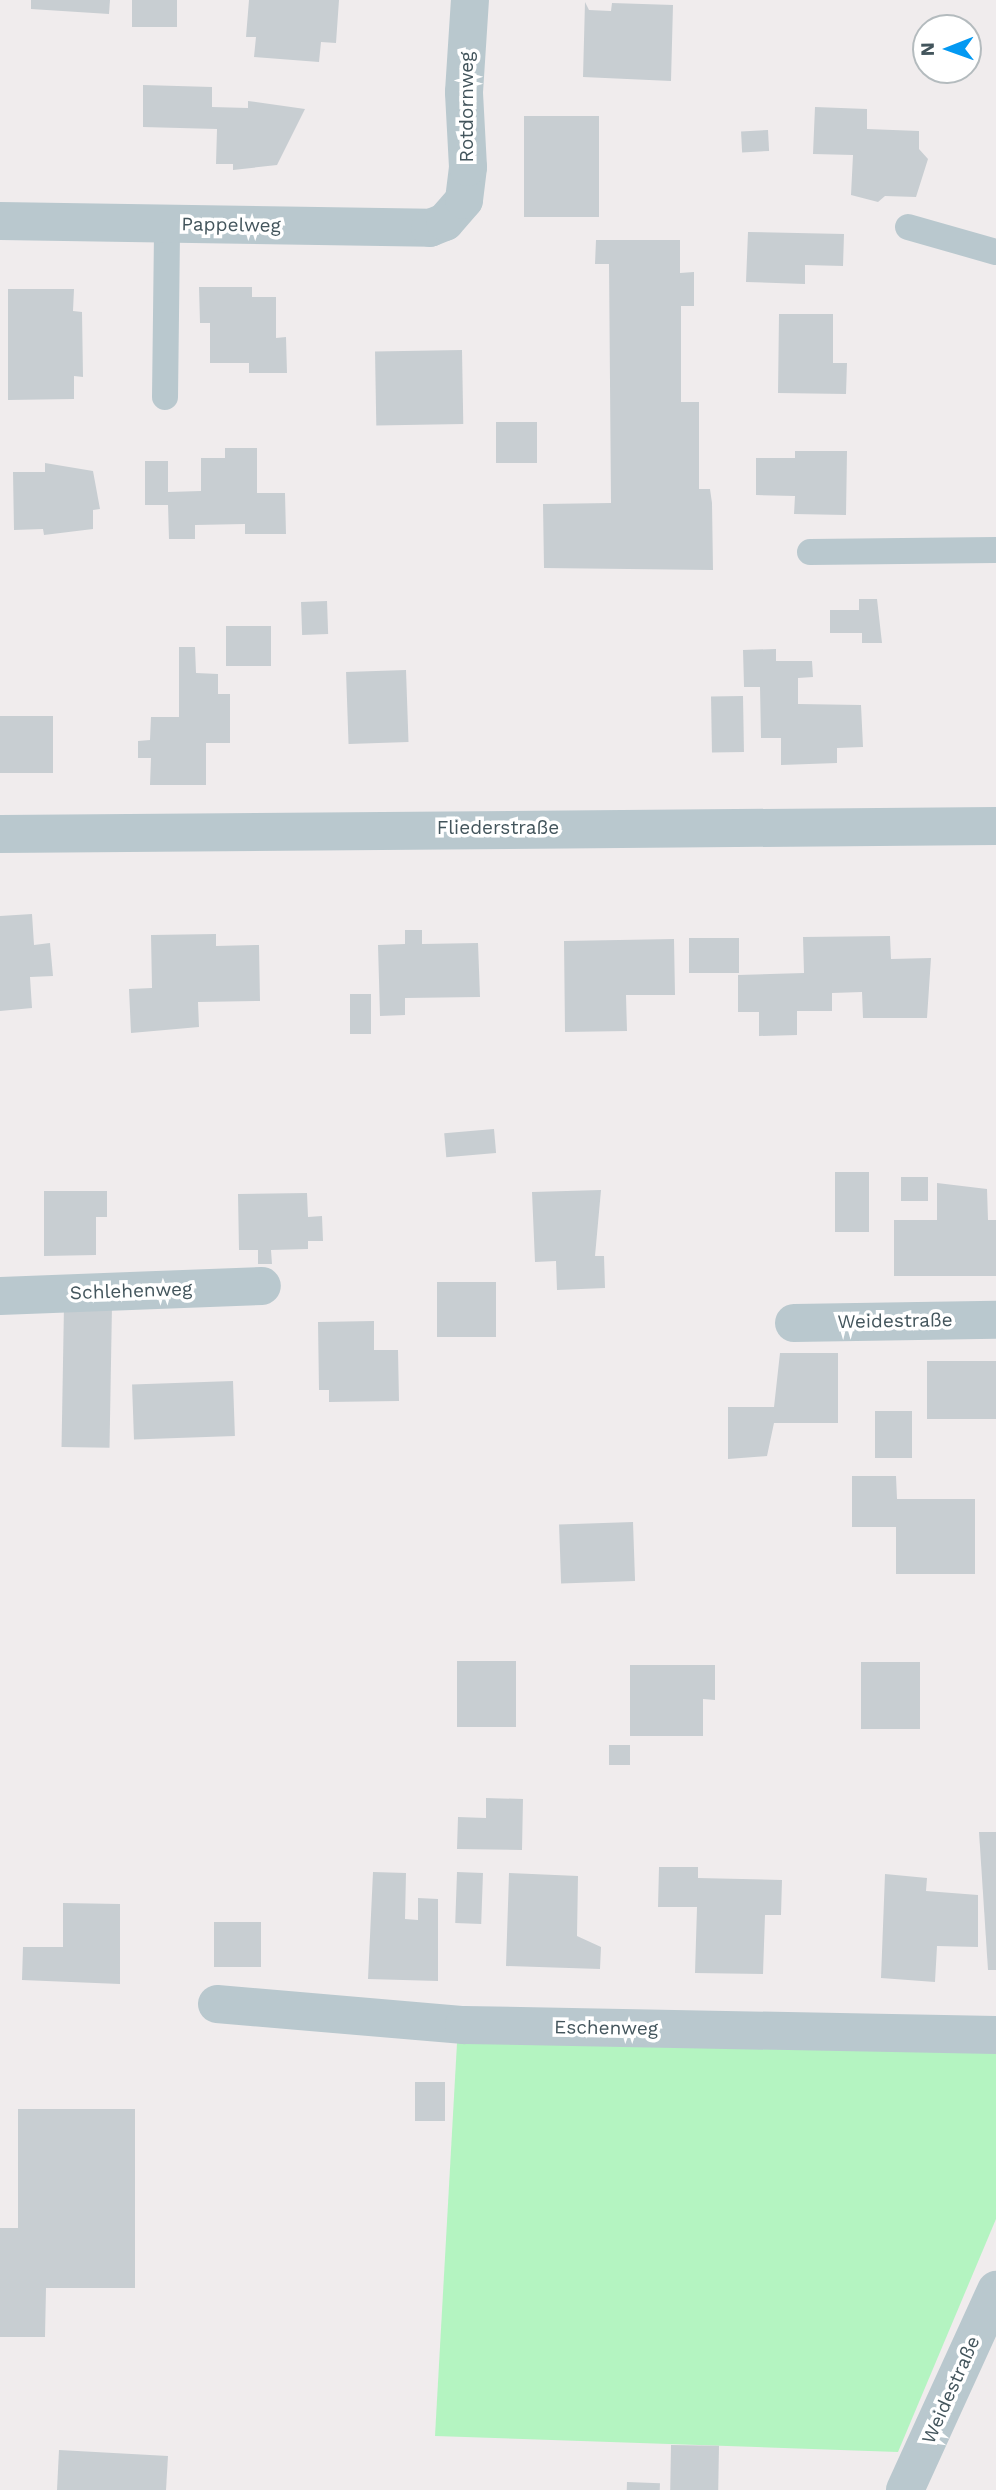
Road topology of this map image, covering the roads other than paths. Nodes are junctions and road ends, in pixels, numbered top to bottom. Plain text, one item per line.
1 (470, 0) edge
2 (456, 212) joint
3 (0, 221) edge
4 (167, 223) junction
5 (908, 227) dead end
6 (996, 252) edge
7 (165, 397) dead end
8 (996, 550) edge
9 (810, 552) dead end
10 (996, 826) edge
11 (0, 834) edge
12 (262, 1286) dead end
13 (0, 1296) edge
14 (996, 1320) edge
15 (794, 1323) dead end
16 (216, 2004) dead end
17 (996, 2035) edge
18 (996, 2290) edge
19 (905, 2490) edge

1 - 2 street, Rotdornweg
2 - 4 street, Pappelweg
3 - 4 street, Pappelweg
4 - 7 lane
5 - 6 lane
8 - 9 lane
10 - 11 street, Fliederstraße
12 - 13 street, Schlehenweg
14 - 15 street, Weidestraße
16 - 17 street, Eschenweg
18 - 19 street, Weidestraße

